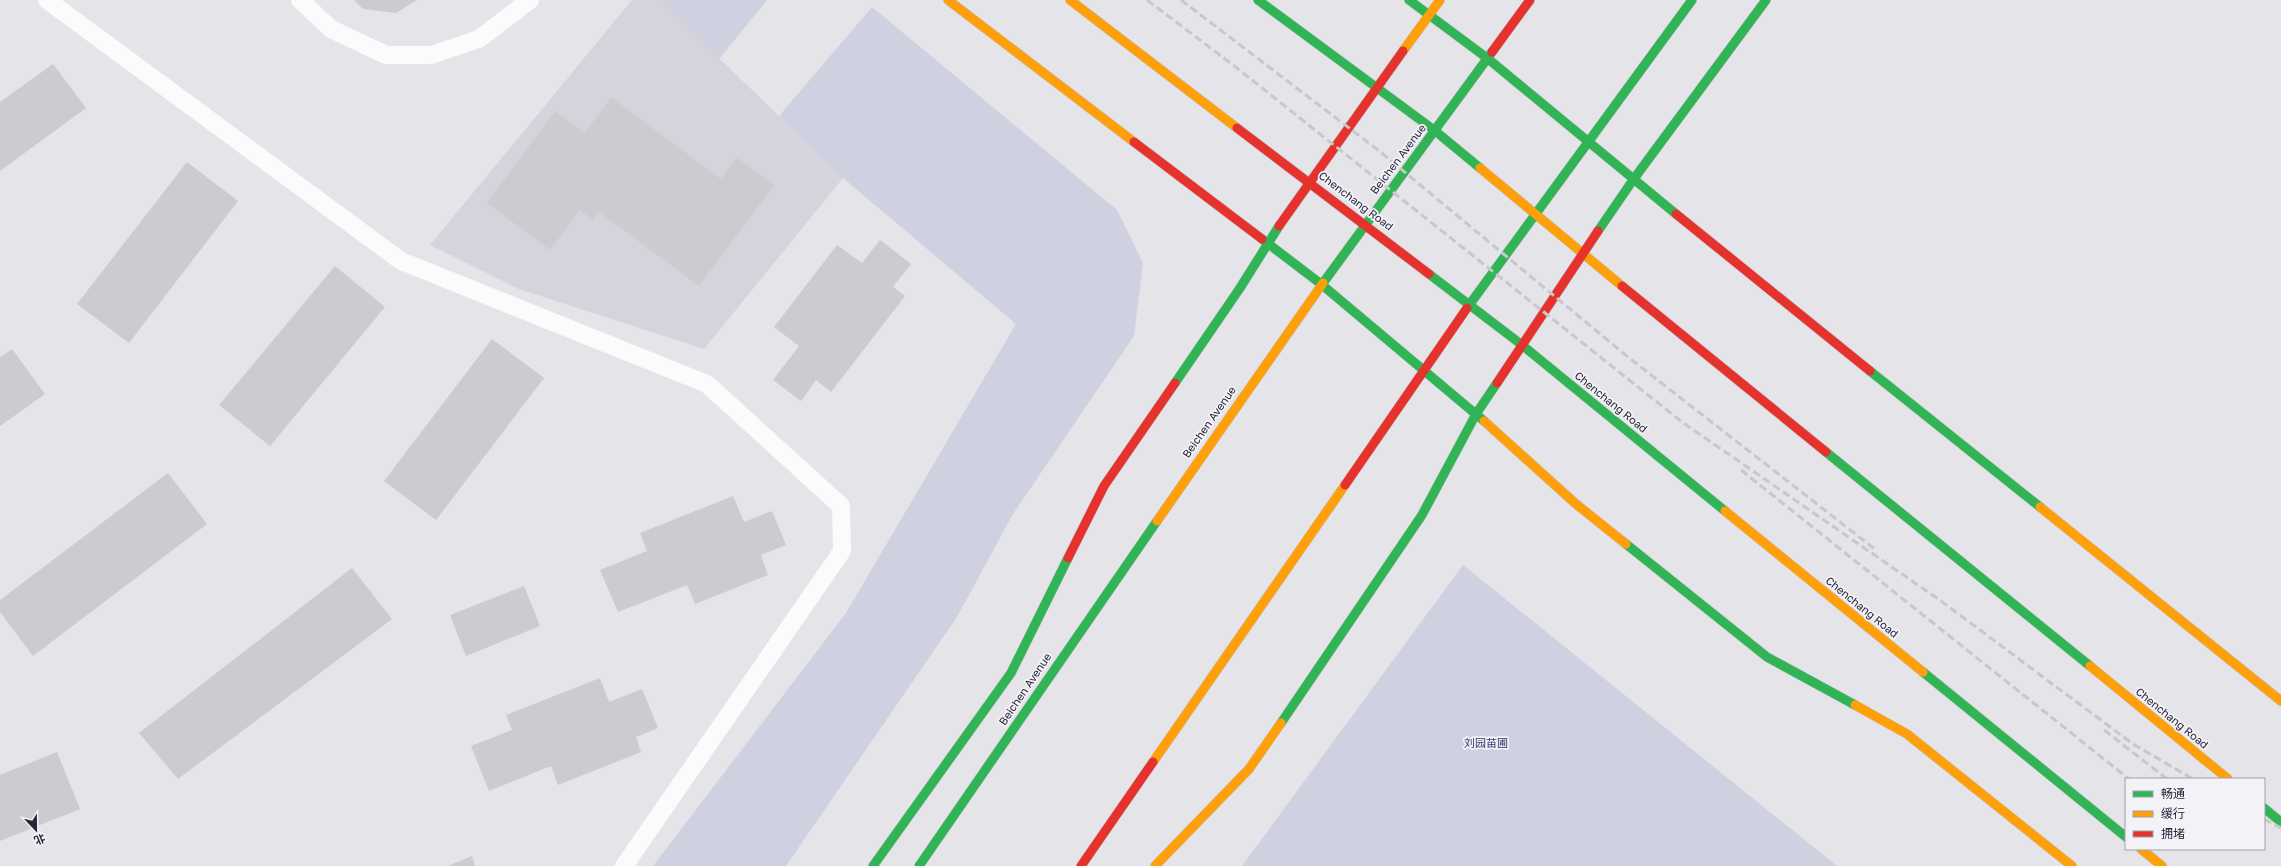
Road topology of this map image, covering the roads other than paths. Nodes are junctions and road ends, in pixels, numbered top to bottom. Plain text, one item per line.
1 (47, 0) edge
2 (300, 0) edge
3 (530, 0) edge
4 (948, 0) edge
5 (1070, 0) edge
6 (1258, 0) edge
7 (1409, 0) edge
8 (1440, 0) edge
9 (1530, 0) edge
10 (1692, 0) edge
11 (1766, 0) edge
12 (1430, 15) junction
13 (1487, 58) junction
14 (1378, 89) junction
15 (1434, 130) junction
16 (1589, 143) junction
17 (1633, 180) junction
18 (1311, 182) junction
19 (1536, 214) junction
20 (1365, 223) junction
21 (1269, 244) junction
22 (1584, 255) junction
23 (1321, 284) junction
24 (1470, 304) junction
25 (1522, 345) junction
26 (1424, 371) junction
27 (1476, 414) junction
28 (2281, 701) edge
29 (2227, 778) edge
30 (2265, 809) edge
31 (2281, 822) edge
32 (2125, 836) edge
33 (2142, 850) edge
34 (624, 866) edge
35 (873, 866) edge
36 (918, 866) edge
37 (1081, 866) edge
38 (1155, 866) edge
39 (2072, 866) edge
40 (2162, 866) edge

1 - 34 lane
2 - 3 lane
4 - 21 main road
5 - 18 main road, Chenchang Road
6 - 14 main road, Chenchang Road
7 - 12 main road
8 - 12 main road
9 - 13 main road, Beichen Avenue
10 - 16 main road
11 - 17 main road
12 - 13 main road
12 - 14 main road
13 - 15 main road, Beichen Avenue
13 - 16 main road
14 - 15 main road, Chenchang Road
14 - 18 main road
15 - 19 main road, Chenchang Road
15 - 20 main road, Beichen Avenue
16 - 17 main road
16 - 19 main road
17 - 22 main road
17 - 28 main road
18 - 20 main road, Chenchang Road
18 - 21 main road
19 - 22 main road, Chenchang Road
19 - 24 main road
20 - 23 main road, Beichen Avenue
20 - 24 main road, Chenchang Road
21 - 23 main road
21 - 35 main road
22 - 25 main road
22 - 29 main road, Chenchang Road
23 - 26 main road
23 - 36 main road, Beichen Avenue
24 - 25 main road, Chenchang Road
24 - 26 main road
25 - 27 main road
25 - 32 main road, Chenchang Road
26 - 27 main road
26 - 37 main road
27 - 38 main road
27 - 39 main road
30 - 31 main road
33 - 40 main road

